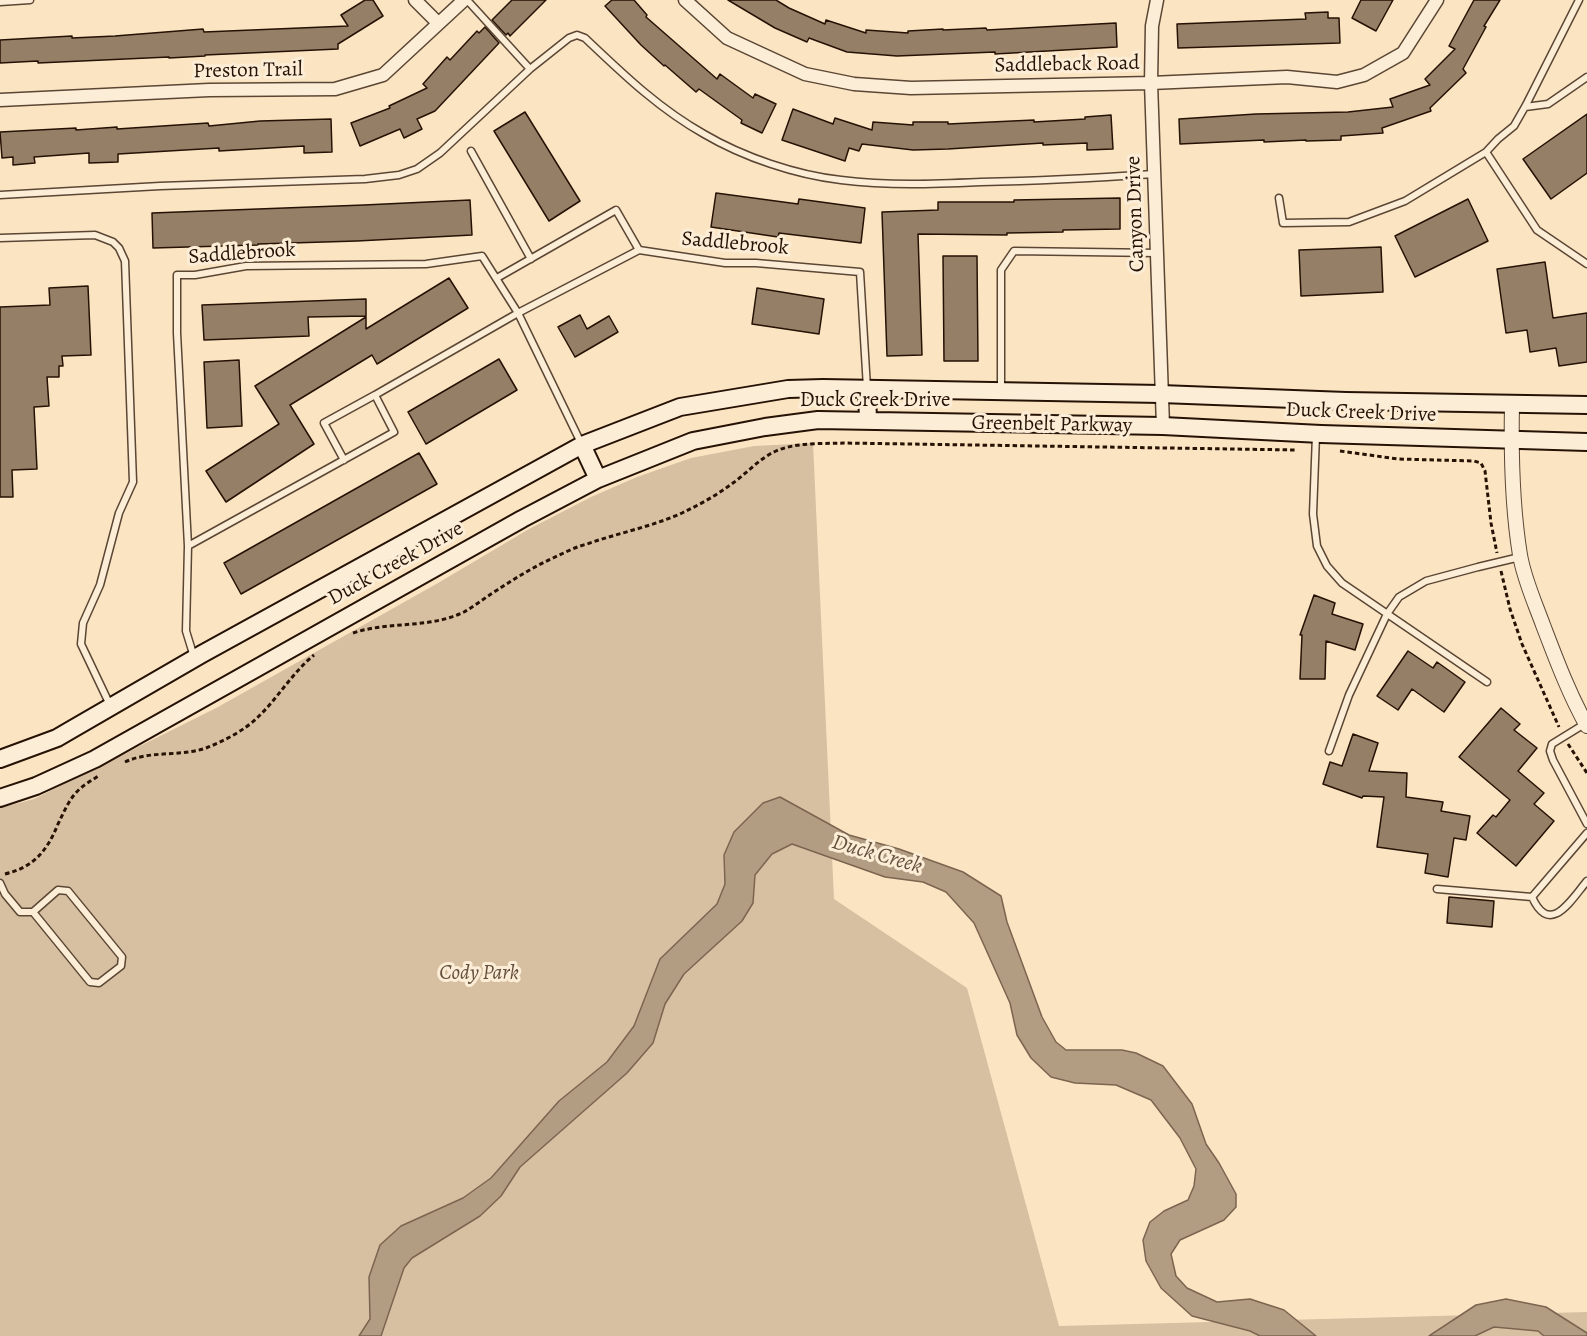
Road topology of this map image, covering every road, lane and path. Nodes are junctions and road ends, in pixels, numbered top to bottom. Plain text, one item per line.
1 (30, 0) edge
2 (415, 0) edge
3 (466, 0) edge
4 (686, 0) edge
5 (1157, 0) edge
6 (1437, 0) edge
7 (1579, 0) edge
8 (0, 2) edge
9 (438, 23) junction
10 (530, 69) junction
11 (1587, 77) edge
12 (1151, 83) junction
13 (0, 100) edge
14 (1525, 107) junction
15 (471, 152) dead end
16 (1486, 152) junction
17 (1154, 174) junction
18 (0, 195) edge
19 (1279, 198) dead end
20 (0, 238) edge
21 (639, 250) junction
22 (1157, 253) junction
23 (531, 259) junction
24 (1587, 264) edge
25 (496, 278) junction
26 (518, 313) junction
27 (867, 388) junction
28 (1001, 391) junction
29 (1161, 394) junction
30 (375, 395) junction
31 (1512, 405) junction
32 (1587, 405) edge
33 (868, 421) junction
34 (1163, 426) junction
35 (1512, 440) junction
36 (1315, 442) junction
37 (1587, 442) edge
38 (582, 445) junction
39 (344, 460) junction
40 (598, 479) junction
41 (188, 546) junction
42 (1520, 557) junction
43 (1499, 563) junction
44 (1387, 614) junction
45 (350, 634) dead end
46 (317, 652) dead end
47 (194, 659) junction
48 (1487, 682) dead end
49 (111, 707) junction
50 (1586, 724) edge
51 (1564, 737) junction
52 (1329, 751) dead end
53 (0, 759) edge
54 (118, 765) dead end
55 (102, 773) dead end
56 (1587, 773) edge
57 (0, 798) edge
58 (1587, 824) edge
59 (1587, 833) edge
60 (0, 874) edge
61 (1587, 881) edge
62 (0, 883) edge
63 (1437, 889) dead end
64 (2, 897) edge
65 (1532, 897) junction
66 (33, 912) junction

1 - 8 lane
2 - 9 street
3 - 9 street, Preston Trail
3 - 10 lane
4 - 12 street, Saddleback Road
5 - 12 street, Canyon Drive
6 - 12 street, Saddleback Road
7 - 14 lane
9 - 13 street, Preston Trail
10 - 17 lane
10 - 18 lane
11 - 14 lane
12 - 17 street, Canyon Drive
14 - 16 lane
15 - 23 lane
16 - 19 lane
16 - 24 lane
17 - 22 street, Canyon Drive
20 - 49 lane
21 - 23 lane
21 - 26 lane
21 - 27 lane, Saddlebrook
22 - 28 lane
22 - 29 street, Canyon Drive
23 - 25 lane
25 - 26 lane, Saddlebrook
25 - 41 lane, Saddlebrook
26 - 30 lane
26 - 38 lane, Saddlebrook
27 - 28 main road, Duck Creek Drive
27 - 33 main road
27 - 38 main road, Duck Creek Drive
28 - 29 main road, Duck Creek Drive
29 - 31 main road, Duck Creek Drive
29 - 34 street, Canyon Drive
30 - 39 lane
30 - 39 lane
31 - 32 main road, Duck Creek Drive
31 - 35 street
33 - 34 main road, Duck Creek Drive
33 - 40 main road, Duck Creek Drive
34 - 36 main road, Duck Creek Drive
35 - 36 main road, Duck Creek Drive
35 - 37 main road, Duck Creek Drive
35 - 42 street
36 - 43 path, Greenbelt Parkway
36 - 44 lane
36 - 45 path, Greenbelt Parkway
38 - 40 main road
38 - 47 main road, Duck Creek Drive
39 - 41 lane
40 - 57 main road, Duck Creek Drive
41 - 47 lane, Saddlebrook
42 - 43 lane
42 - 50 street
43 - 44 lane
43 - 51 path, Greenbelt Parkway
44 - 48 lane
44 - 52 lane
46 - 54 path
47 - 49 main road, Duck Creek Drive
49 - 53 main road, Duck Creek Drive
50 - 51 lane
51 - 56 path, Greenbelt Parkway
51 - 58 lane
55 - 60 path
59 - 65 lane
61 - 65 lane
62 - 64 lane
63 - 65 lane
64 - 66 lane
66 - 66 lane

